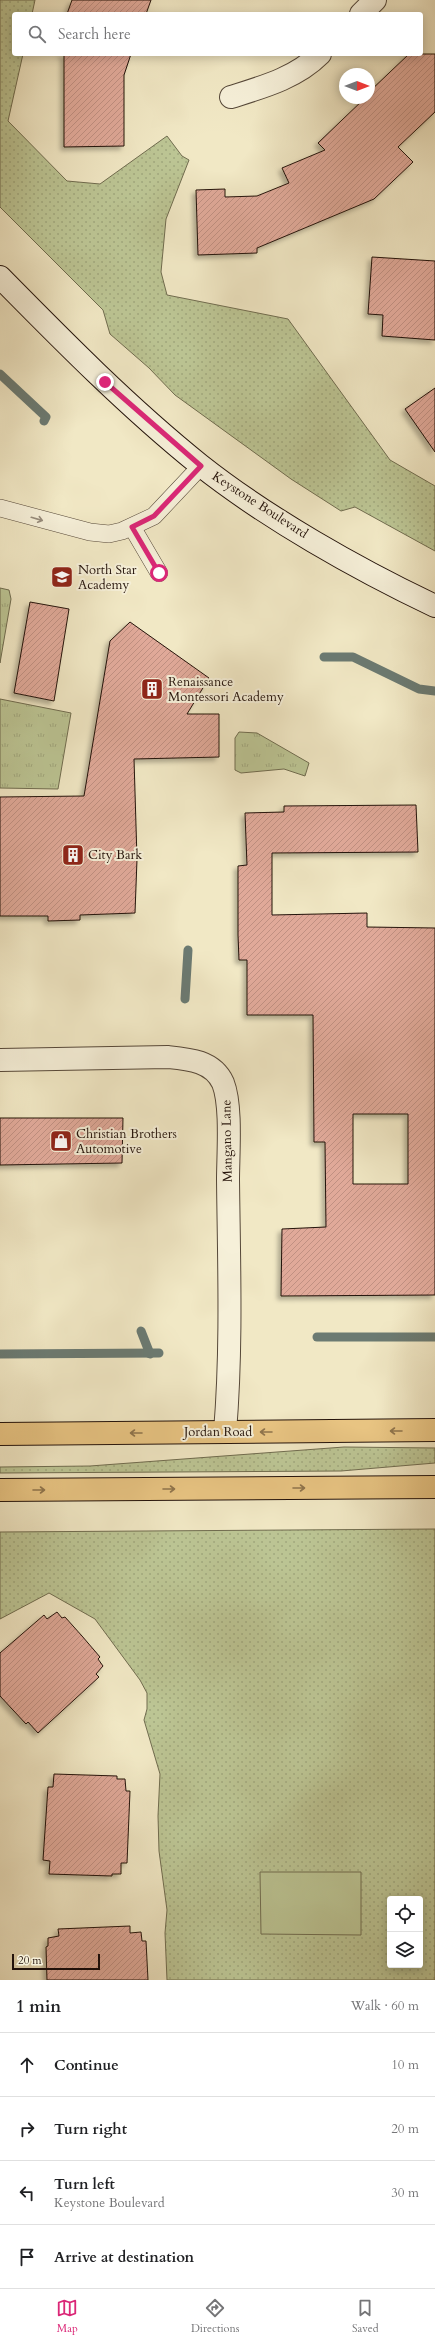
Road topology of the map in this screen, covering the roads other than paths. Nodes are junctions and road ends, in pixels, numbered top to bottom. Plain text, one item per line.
1 (375, 0) edge
2 (363, 12) edge
3 (318, 56) edge
4 (231, 97) dead end
5 (0, 277) edge
6 (201, 466) junction
7 (0, 508) edge
8 (132, 527) junction
9 (159, 573) dead end
10 (435, 606) edge
11 (0, 1060) edge
12 (435, 1430) edge
13 (226, 1432) junction
14 (0, 1434) edge
15 (435, 1487) edge
16 (0, 1490) edge

1 - 2 street
3 - 4 street
5 - 6 street, Keystone Boulevard
6 - 8 lane
6 - 10 street, Keystone Boulevard
7 -> 8 lane
8 - 9 lane
11 - 13 street, Mangano Lane
12 -> 13 main road, Jordan Road
13 -> 14 main road, Jordan Road
16 -> 15 main road

